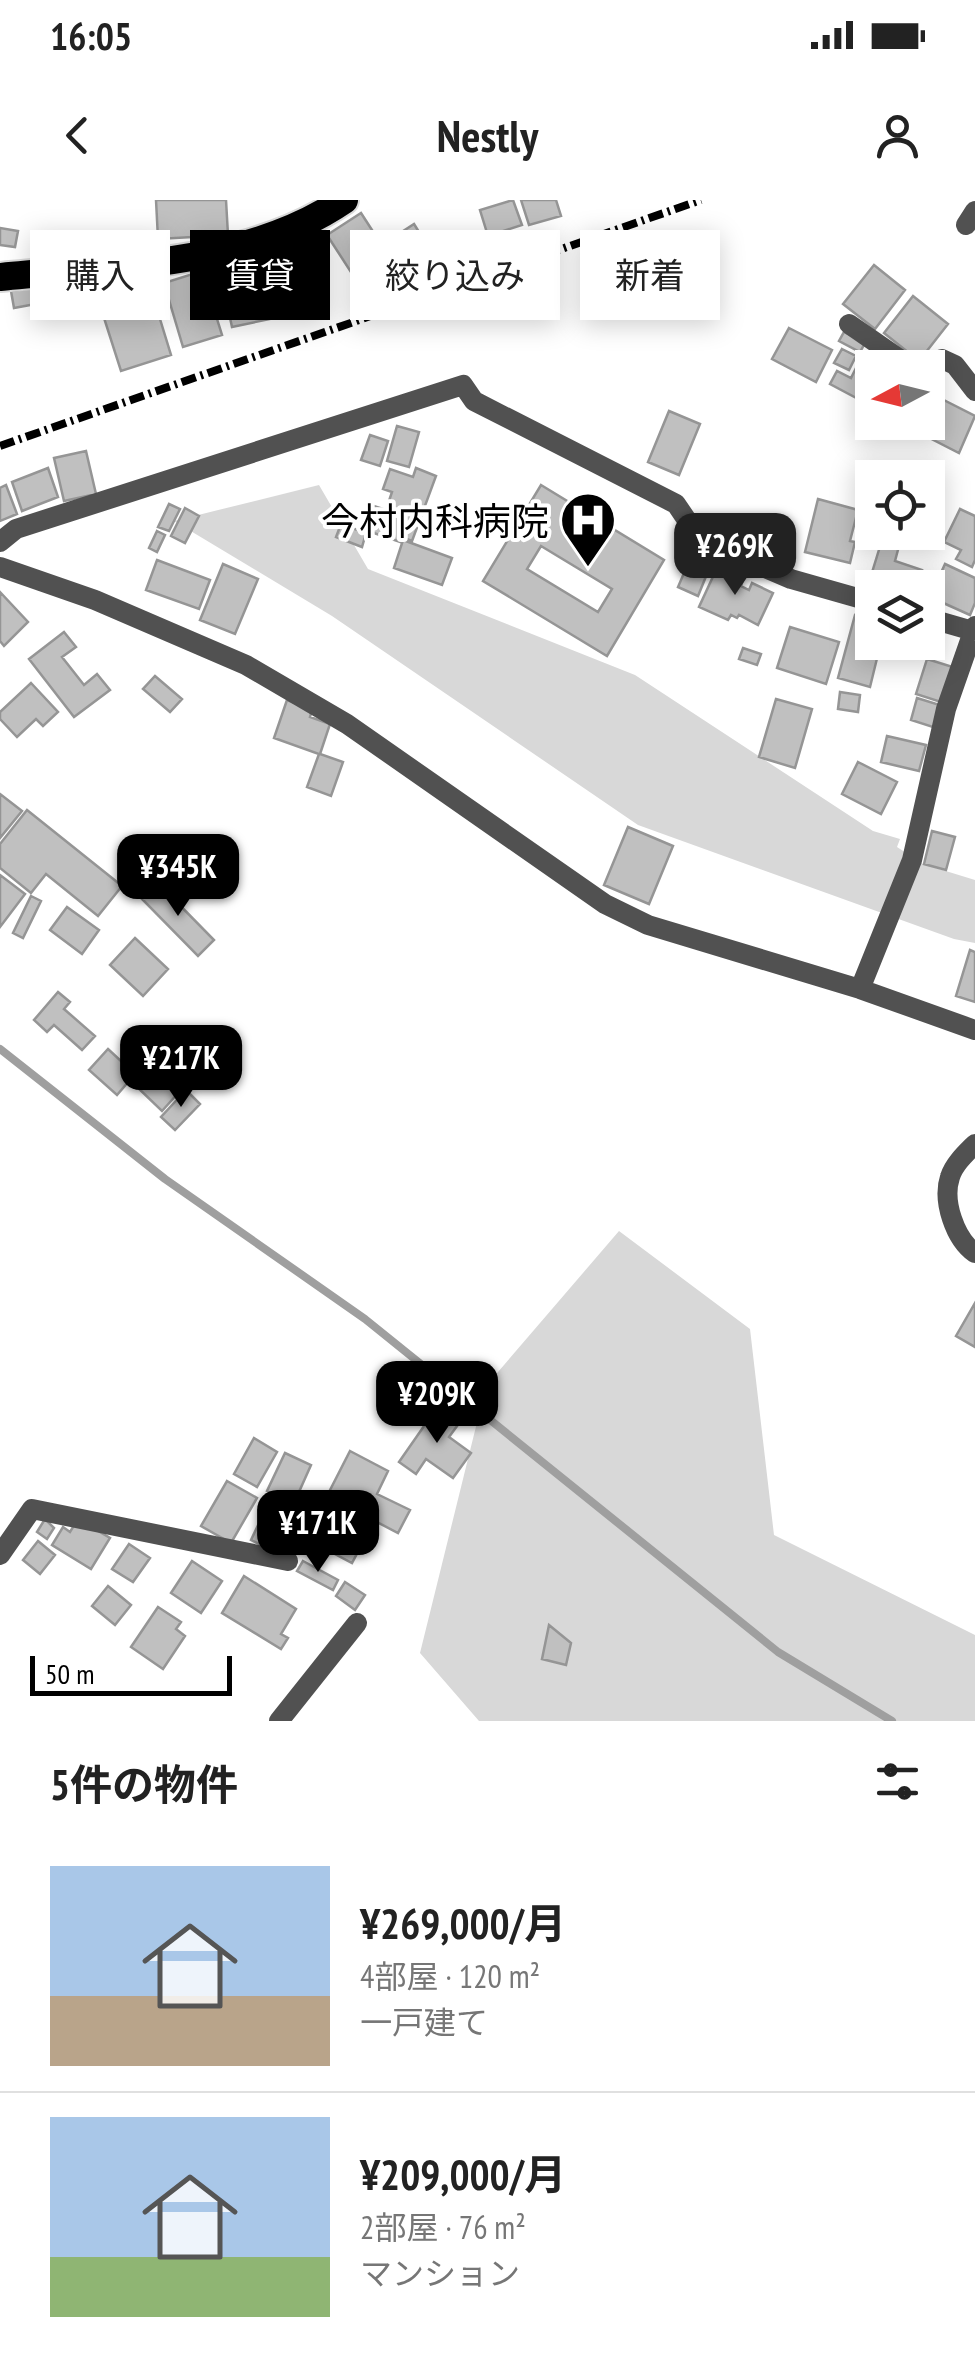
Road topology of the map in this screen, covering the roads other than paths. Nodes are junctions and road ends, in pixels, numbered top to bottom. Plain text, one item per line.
1 (344, 200) edge
2 (0, 278) edge
3 (849, 324) dead end
4 (975, 391) edge
5 (0, 542) edge
6 (0, 568) edge
7 (855, 597) edge
8 (945, 622) edge
9 (974, 628) edge
10 (860, 990) junction
11 (975, 1030) edge
12 (975, 1144) edge
13 (975, 1253) edge
14 (0, 1555) edge
15 (288, 1561) dead end
16 (357, 1623) dead end
17 (278, 1721) edge

1 - 2 highway
3 - 4 street
5 - 7 street
6 - 10 street
8 - 9 street
9 - 10 street
10 - 11 street
12 - 13 street
14 - 15 street
16 - 17 street

